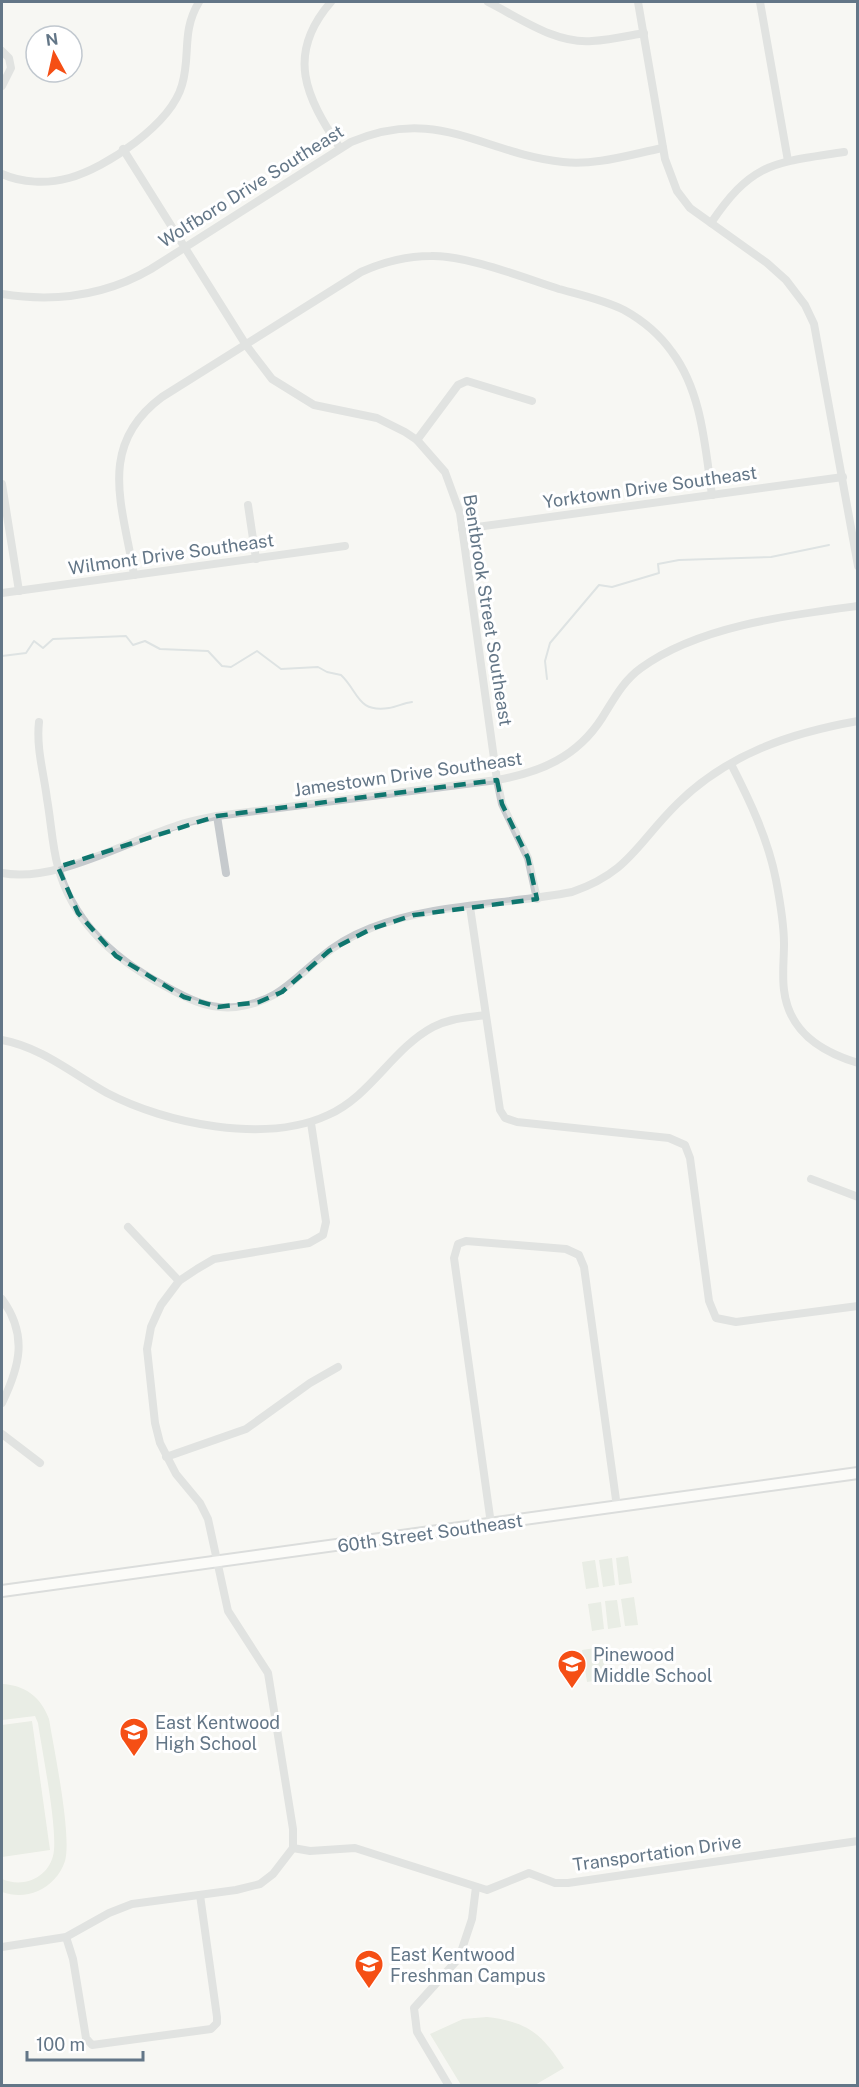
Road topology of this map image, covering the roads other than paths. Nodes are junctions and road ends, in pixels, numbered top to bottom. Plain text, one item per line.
1 (199, 2) edge
2 (331, 2) edge
3 (488, 2) edge
4 (638, 2) edge
5 (760, 2) edge
6 (644, 33) junction
7 (2, 51) edge
8 (2, 86) edge
9 (340, 148) junction
10 (663, 148) junction
11 (123, 149) junction
12 (844, 152) dead end
13 (788, 161) junction
14 (2, 174) edge
15 (711, 223) junction
16 (184, 246) junction
17 (2, 294) edge
18 (246, 345) junction
19 (532, 400) dead end
20 (417, 440) junction
21 (843, 477) junction
22 (2, 484) edge
23 (712, 495) junction
24 (248, 505) dead end
25 (462, 529) junction
26 (345, 546) dead end
27 (256, 559) junction
28 (858, 566) edge
29 (134, 575) junction
30 (19, 591) junction
31 (2, 594) edge
32 (858, 606) edge
33 (858, 721) edge
34 (39, 722) dead end
35 (731, 764) junction
36 (497, 780) junction
37 (217, 816) junction
38 (58, 867) junction
39 (2, 873) edge
40 (226, 873) dead end
41 (537, 899) junction
42 (470, 907) junction
43 (486, 1015) junction
44 (2, 1040) edge
45 (858, 1063) edge
46 (311, 1123) junction
47 (811, 1179) dead end
48 (858, 1197) edge
49 (128, 1227) dead end
50 (179, 1281) junction
51 (2, 1299) edge
52 (858, 1306) edge
53 (338, 1367) dead end
54 (2, 1403) edge
55 (2, 1434) edge
56 (166, 1457) junction
57 (40, 1463) dead end
58 (858, 1473) edge
59 (616, 1507) junction
60 (491, 1524) junction
61 (217, 1562) junction
62 (2, 1591) edge
63 (858, 1841) edge
64 (293, 1848) junction
65 (476, 1887) junction
66 (200, 1895) junction
67 (66, 1937) junction
68 (2, 1947) edge
69 (449, 2085) edge

1 - 11 street
2 - 9 street
3 - 6 street
4 - 6 street
5 - 13 street
6 - 10 street
7 - 8 street
9 - 10 street, Wolfboro Drive Southeast
9 - 16 street, Wolfboro Drive Southeast
10 - 15 street
11 - 14 street
11 - 16 street, Bentbrook Street Southeast
12 - 13 street
13 - 15 street
15 - 21 street
16 - 17 street, Wolfboro Drive Southeast
16 - 18 street, Bentbrook Street Southeast
18 - 20 street, Bentbrook Street Southeast
18 - 23 street
18 - 29 street
19 - 20 street
20 - 25 street, Bentbrook Street Southeast
21 - 23 street, Yorktown Drive Southeast
21 - 28 street
22 - 30 street
23 - 25 street, Yorktown Drive Southeast
24 - 27 street
25 - 36 street, Bentbrook Street Southeast
26 - 27 street, Wilmont Drive Southeast
27 - 29 street, Wilmont Drive Southeast
29 - 30 street, Wilmont Drive Southeast
30 - 31 street, Wilmont Drive Southeast
32 - 36 street, Jamestown Drive Southeast
33 - 35 street
34 - 38 street
35 - 41 street
35 - 45 street
36 - 37 street, Jamestown Drive Southeast
36 - 41 street, Bentbrook Street Southeast
37 - 38 street, Jamestown Drive Southeast
37 - 40 street
38 - 39 street, Jamestown Drive Southeast
38 - 42 street
41 - 42 street
42 - 43 street
43 - 46 street
43 - 52 street
44 - 46 street
46 - 50 street
47 - 48 street
49 - 50 street
50 - 56 street
51 - 54 street
53 - 56 street
55 - 57 street
56 - 61 street
58 - 59 main road, 60th Street Southeast
59 - 60 main road, 60th Street Southeast
59 - 60 street
60 - 61 main road, 60th Street Southeast
61 - 62 main road, 60th Street Southeast
61 - 64 street
63 - 65 street, Transportation Drive
64 - 65 street, Transportation Drive
64 - 66 street
65 - 69 street
66 - 67 street
66 - 67 street
67 - 68 street

